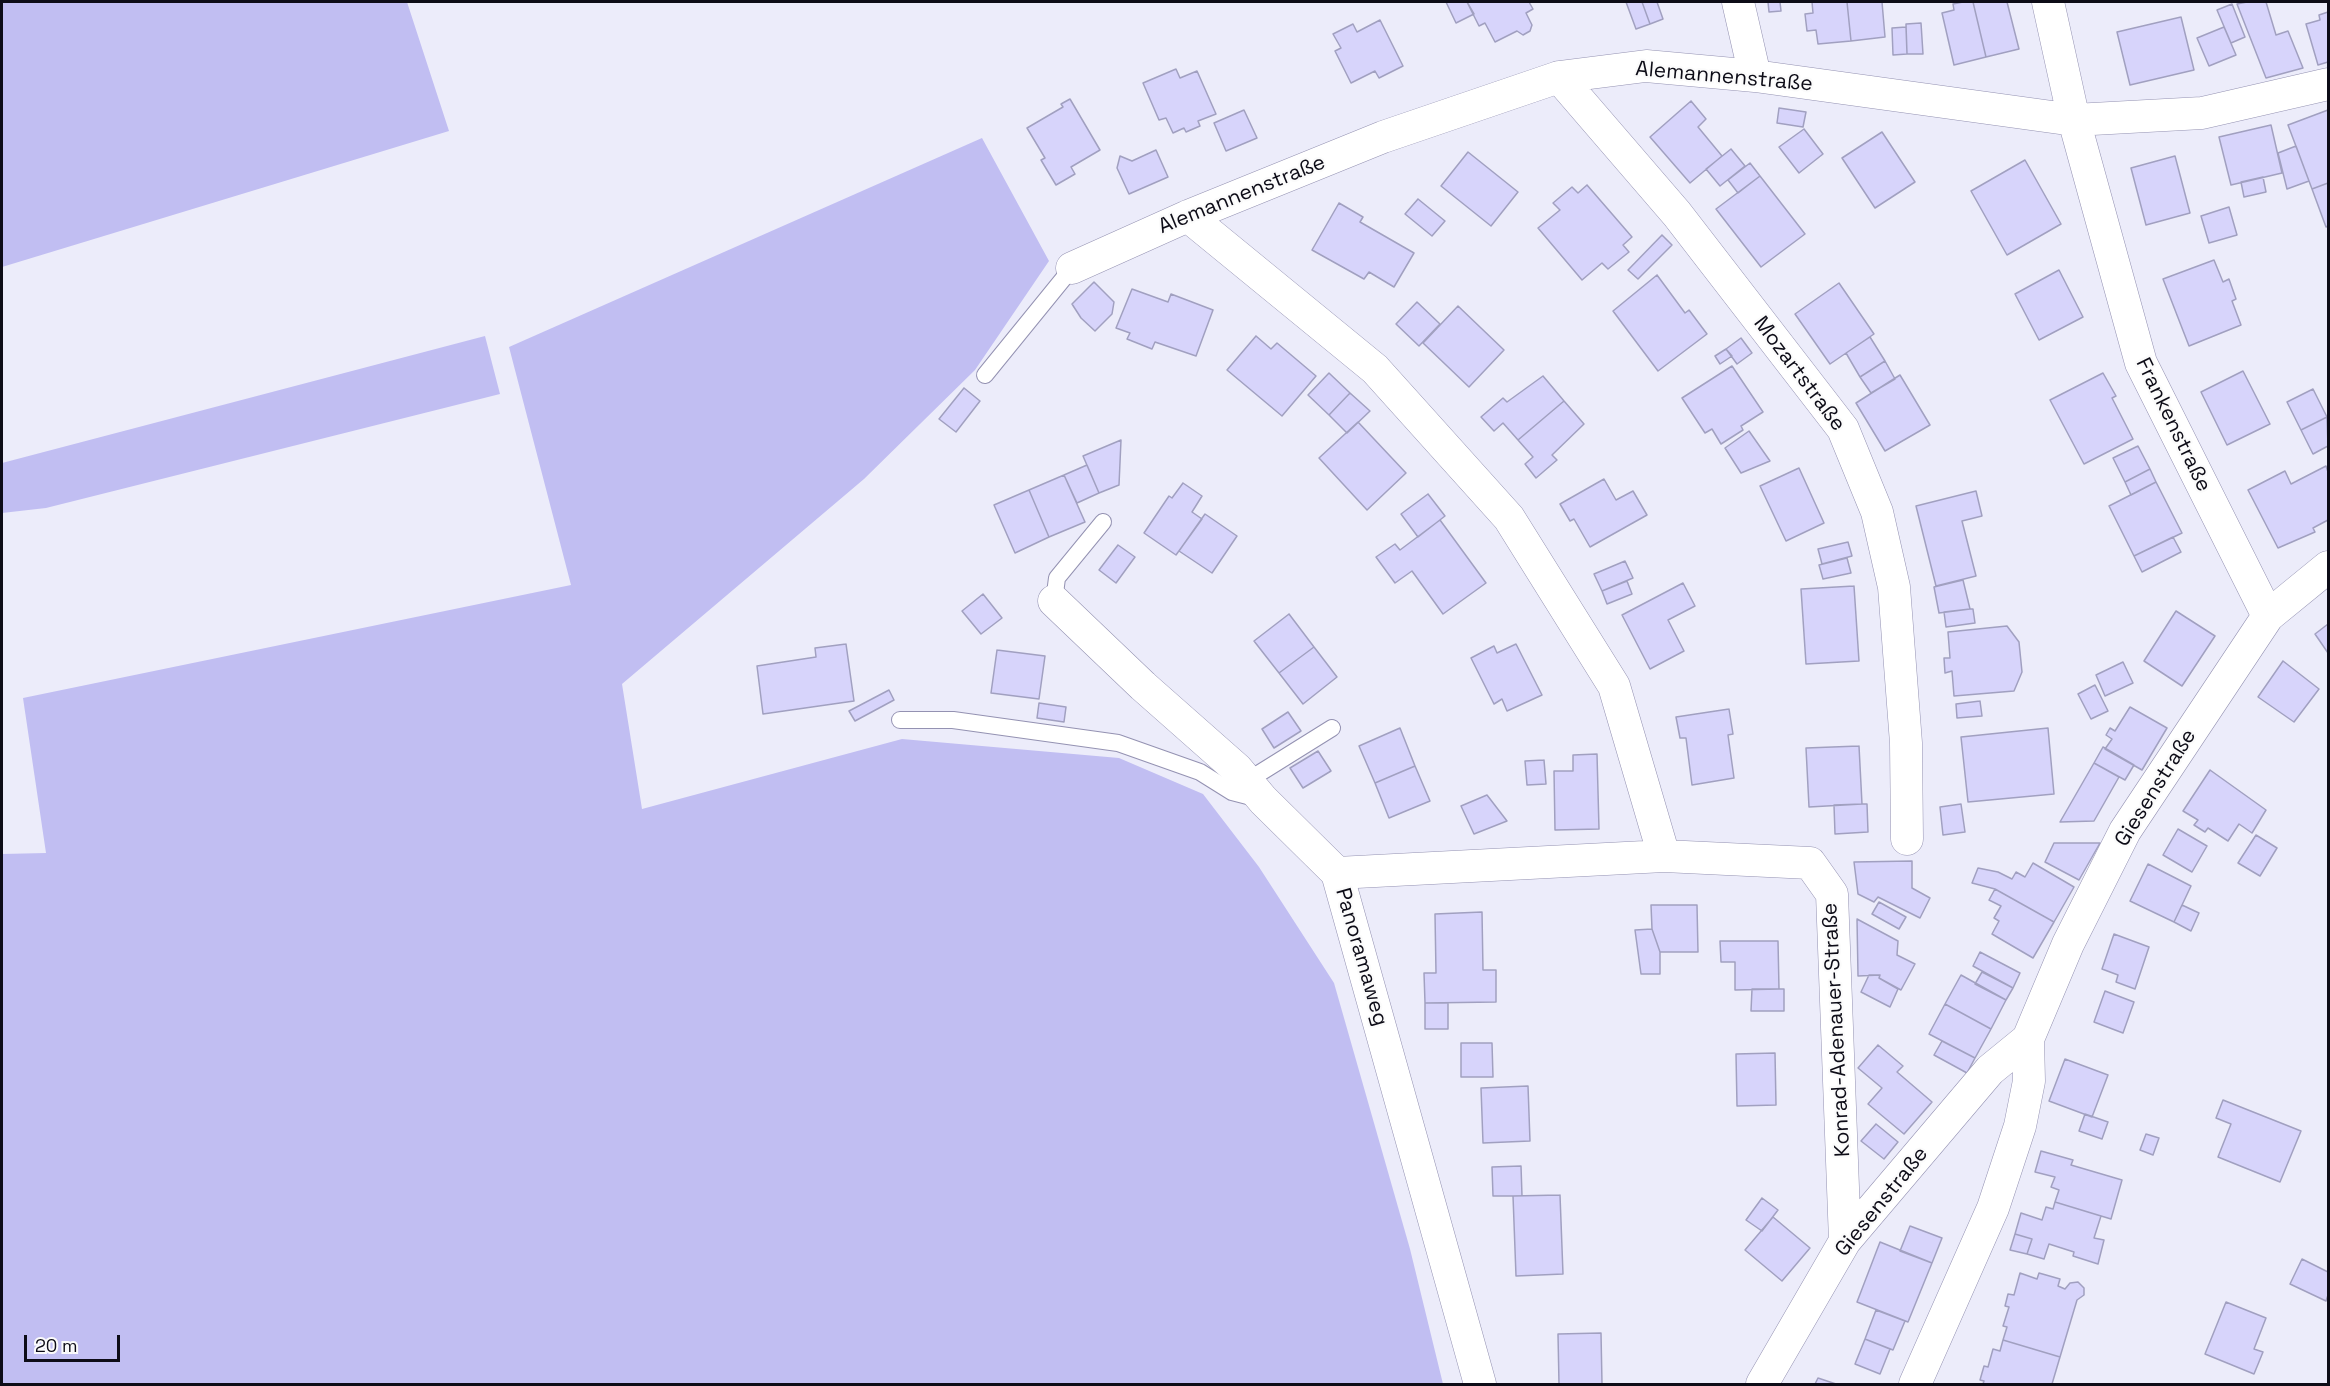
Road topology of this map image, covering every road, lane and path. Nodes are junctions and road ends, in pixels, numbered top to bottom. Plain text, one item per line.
1 (1738, 2) edge
2 (2048, 2) edge
3 (1755, 76) junction
4 (1559, 77) junction
5 (2328, 84) edge
6 (2074, 120) junction
7 (1188, 216) junction
8 (1072, 268) joint
9 (985, 375) dead end
10 (1103, 522) dead end
11 (2328, 567) edge
12 (1054, 601) joint
13 (2268, 616) junction
14 (900, 720) dead end
15 (1332, 728) dead end
16 (1255, 790) junction
17 (1907, 838) dead end
18 (1664, 856) junction
19 (1337, 873) junction
20 (2028, 1039) junction
21 (1845, 1241) junction
22 (1480, 1384) edge
23 (1762, 1384) edge
24 (1915, 1384) edge

1 - 3 street
2 - 6 street, Frankenstraße
3 - 4 street, Alemannenstraße
3 - 6 street, Alemannenstraße
4 - 7 street, Alemannenstraße
4 - 17 street, Mozartstraße
5 - 6 street, Alemannenstraße
6 - 13 street, Frankenstraße
7 - 8 street, Alemannenstraße
7 - 18 street
8 - 9 lane, Alemannenstraße
10 - 12 lane
11 - 13 street, Giesenstraße
12 - 16 street, Panoramaweg
13 - 20 street, Giesenstraße
14 - 16 lane
15 - 16 lane
16 - 19 street, Panoramaweg
18 - 19 street, Konrad-Adenauer-Straße
18 - 21 street, Konrad-Adenauer-Straße
19 - 22 street, Panoramaweg
20 - 21 street, Giesenstraße
20 - 24 street, Giesenstraße
21 - 23 street, Giesenstraße

